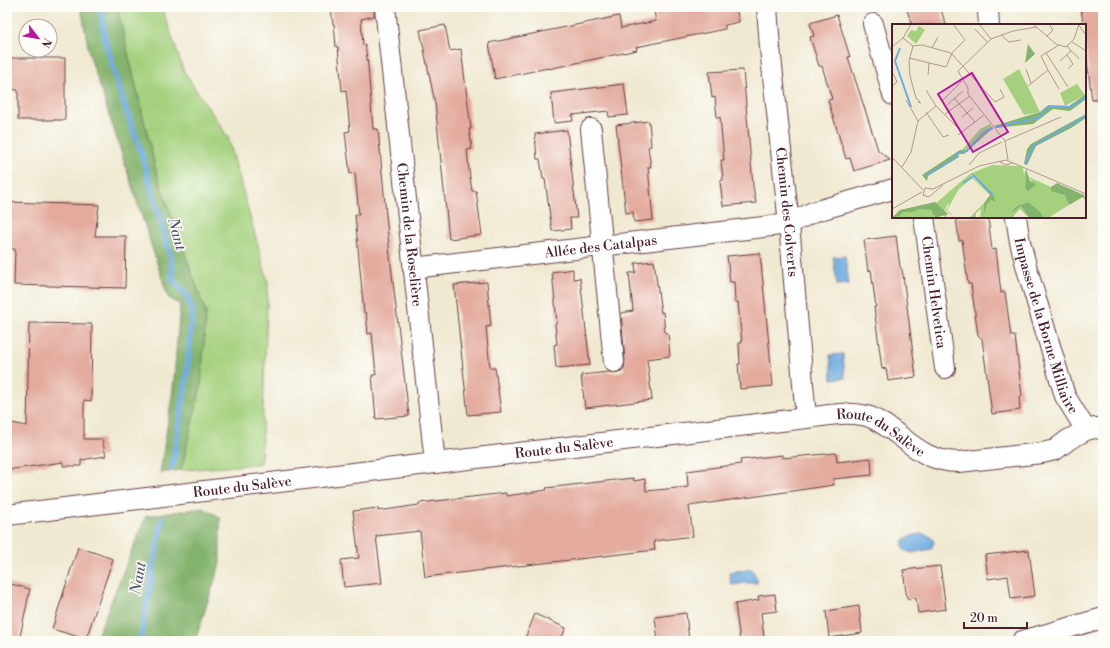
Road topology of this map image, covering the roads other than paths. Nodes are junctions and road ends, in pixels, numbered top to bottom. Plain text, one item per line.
1 (385, 7) edge
2 (767, 7) edge
3 (873, 24) dead end
4 (892, 91) edge
5 (591, 129) dead end
6 (892, 189) edge
7 (924, 218) edge
8 (1016, 218) edge
9 (788, 224) junction
10 (603, 246) junction
11 (413, 268) junction
12 (614, 362) dead end
13 (945, 368) dead end
14 (806, 418) junction
15 (1094, 429) edge
16 (435, 463) junction
17 (7, 516) edge
18 (1103, 618) edge
19 (1022, 641) edge

1 - 11 street, Chemin de la Roselière
2 - 9 street, Chemin des Colverts
3 - 4 street
5 - 10 street
6 - 9 street
7 - 13 street, Chemin Helvetica
8 - 15 street, Impasse de la Borne Milliaire
9 - 10 street, Allée des Catalpas
9 - 14 street, Chemin des Colverts
10 - 11 street, Allée des Catalpas
10 - 12 street
11 - 16 street, Chemin de la Roselière
14 - 15 street, Route du Salève
14 - 16 street, Route du Salève
16 - 17 street, Route du Salève
18 - 19 street

